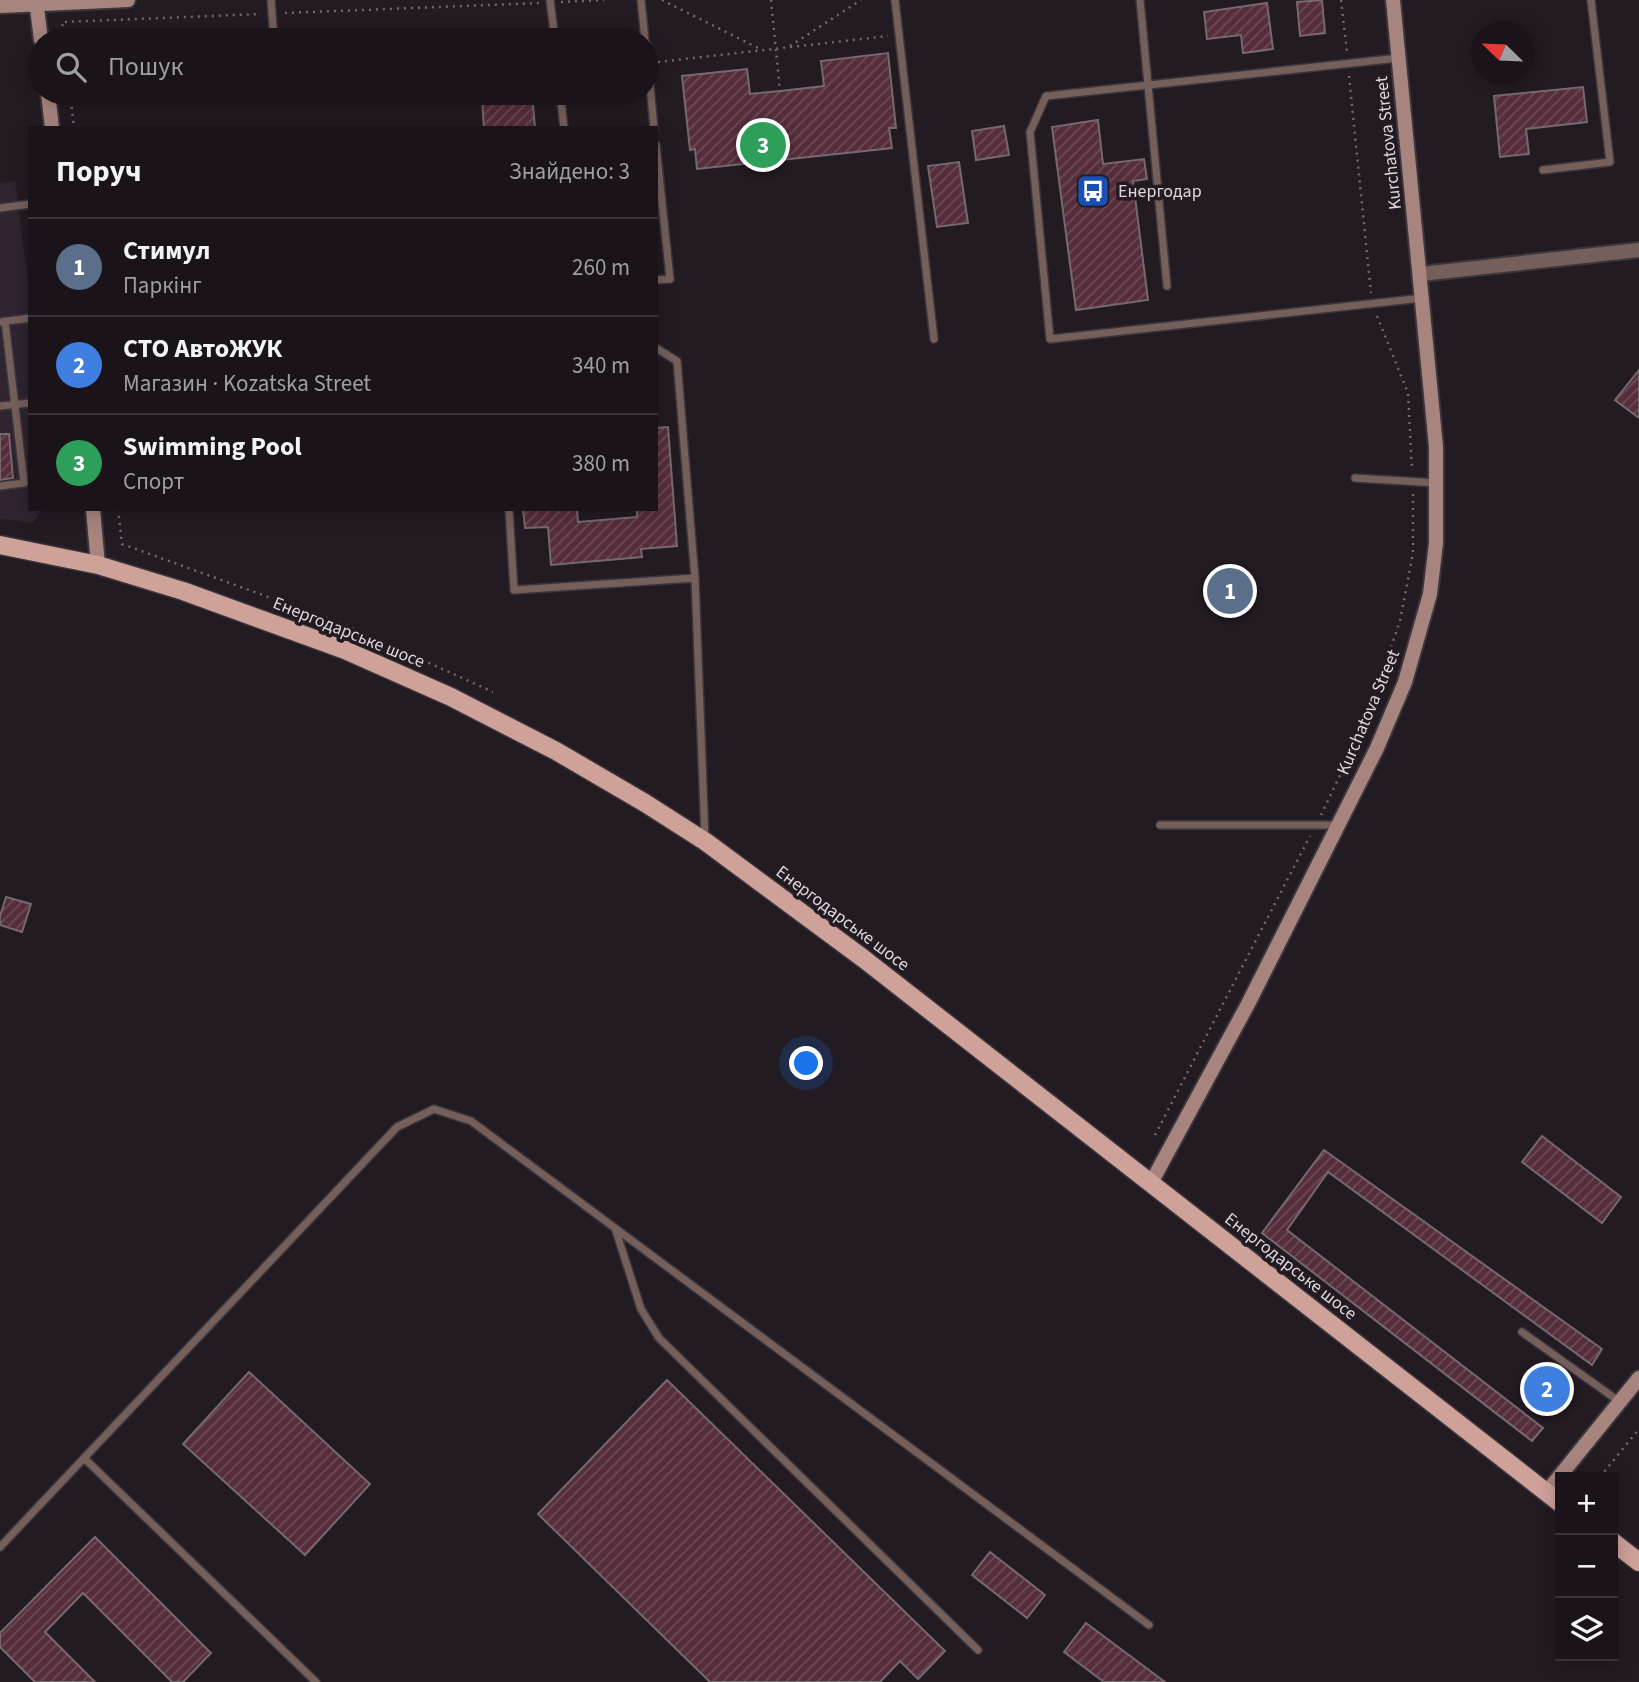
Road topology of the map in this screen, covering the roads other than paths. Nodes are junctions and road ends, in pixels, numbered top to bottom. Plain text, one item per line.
1 (128, 0) edge
2 (271, 0) edge
3 (641, 0) edge
4 (895, 0) edge
5 (1140, 0) edge
6 (1393, 0) edge
7 (1591, 0) edge
8 (550, 1) edge
9 (36, 2) edge
10 (0, 6) edge
11 (39, 28) edge
12 (273, 28) edge
13 (553, 28) edge
14 (644, 28) edge
15 (1399, 58) junction
16 (1148, 85) junction
17 (49, 105) edge
18 (562, 105) edge
19 (652, 105) edge
20 (52, 126) edge
21 (564, 126) edge
22 (654, 126) edge
23 (658, 164) edge
24 (1543, 170) dead end
25 (28, 204) edge
26 (0, 208) edge
27 (1639, 250) edge
28 (1421, 274) junction
29 (658, 280) edge
30 (1167, 286) dead end
31 (1423, 298) junction
32 (28, 318) edge
33 (3, 321) edge
34 (934, 339) dead end
35 (658, 349) edge
36 (28, 403) edge
37 (15, 404) junction
38 (0, 406) edge
39 (1355, 478) dead end
40 (1438, 483) junction
41 (0, 486) edge
42 (93, 511) edge
43 (509, 511) edge
44 (0, 545) edge
45 (98, 565) junction
46 (695, 578) junction
47 (1160, 825) dead end
48 (1339, 825) junction
49 (706, 842) junction
50 (1150, 1183) junction
51 (614, 1227) junction
52 (1522, 1332) dead end
53 (1639, 1378) edge
54 (1620, 1402) junction
55 (85, 1459) junction
56 (1553, 1498) edge
57 (1618, 1546) edge
58 (0, 1547) edge
59 (1639, 1562) edge
60 (1149, 1625) dead end
61 (978, 1650) dead end
62 (316, 1682) edge

1 - 9 street
2 - 12 lane
3 - 14 lane
4 - 34 lane
5 - 16 lane
6 - 15 street, Kurchatova Street
7 - 24 lane
8 - 13 lane
9 - 10 street
9 - 11 street
15 - 16 lane
15 - 28 street, Kurchatova Street
16 - 30 lane
16 - 31 lane
17 - 20 street
18 - 21 lane
19 - 22 lane
23 - 29 lane
25 - 26 lane
27 - 28 street
28 - 31 street, Kurchatova Street
31 - 40 street, Kurchatova Street
32 - 33 lane
33 - 37 lane
35 - 46 lane
36 - 37 lane
37 - 38 lane
37 - 41 lane
39 - 40 lane
40 - 48 street, Kurchatova Street
42 - 45 street
43 - 46 lane
44 - 45 main road, Енергодарське шосе
45 - 49 main road, Енергодарське шосе
46 - 49 lane
47 - 48 lane
48 - 50 street, Kurchatova Street
49 - 50 main road, Енергодарське шосе
50 - 56 main road, Енергодарське шосе
51 - 55 lane
51 - 60 lane
51 - 61 lane
52 - 54 lane
53 - 54 street
54 - 56 street
55 - 58 lane
55 - 62 lane
57 - 59 main road

